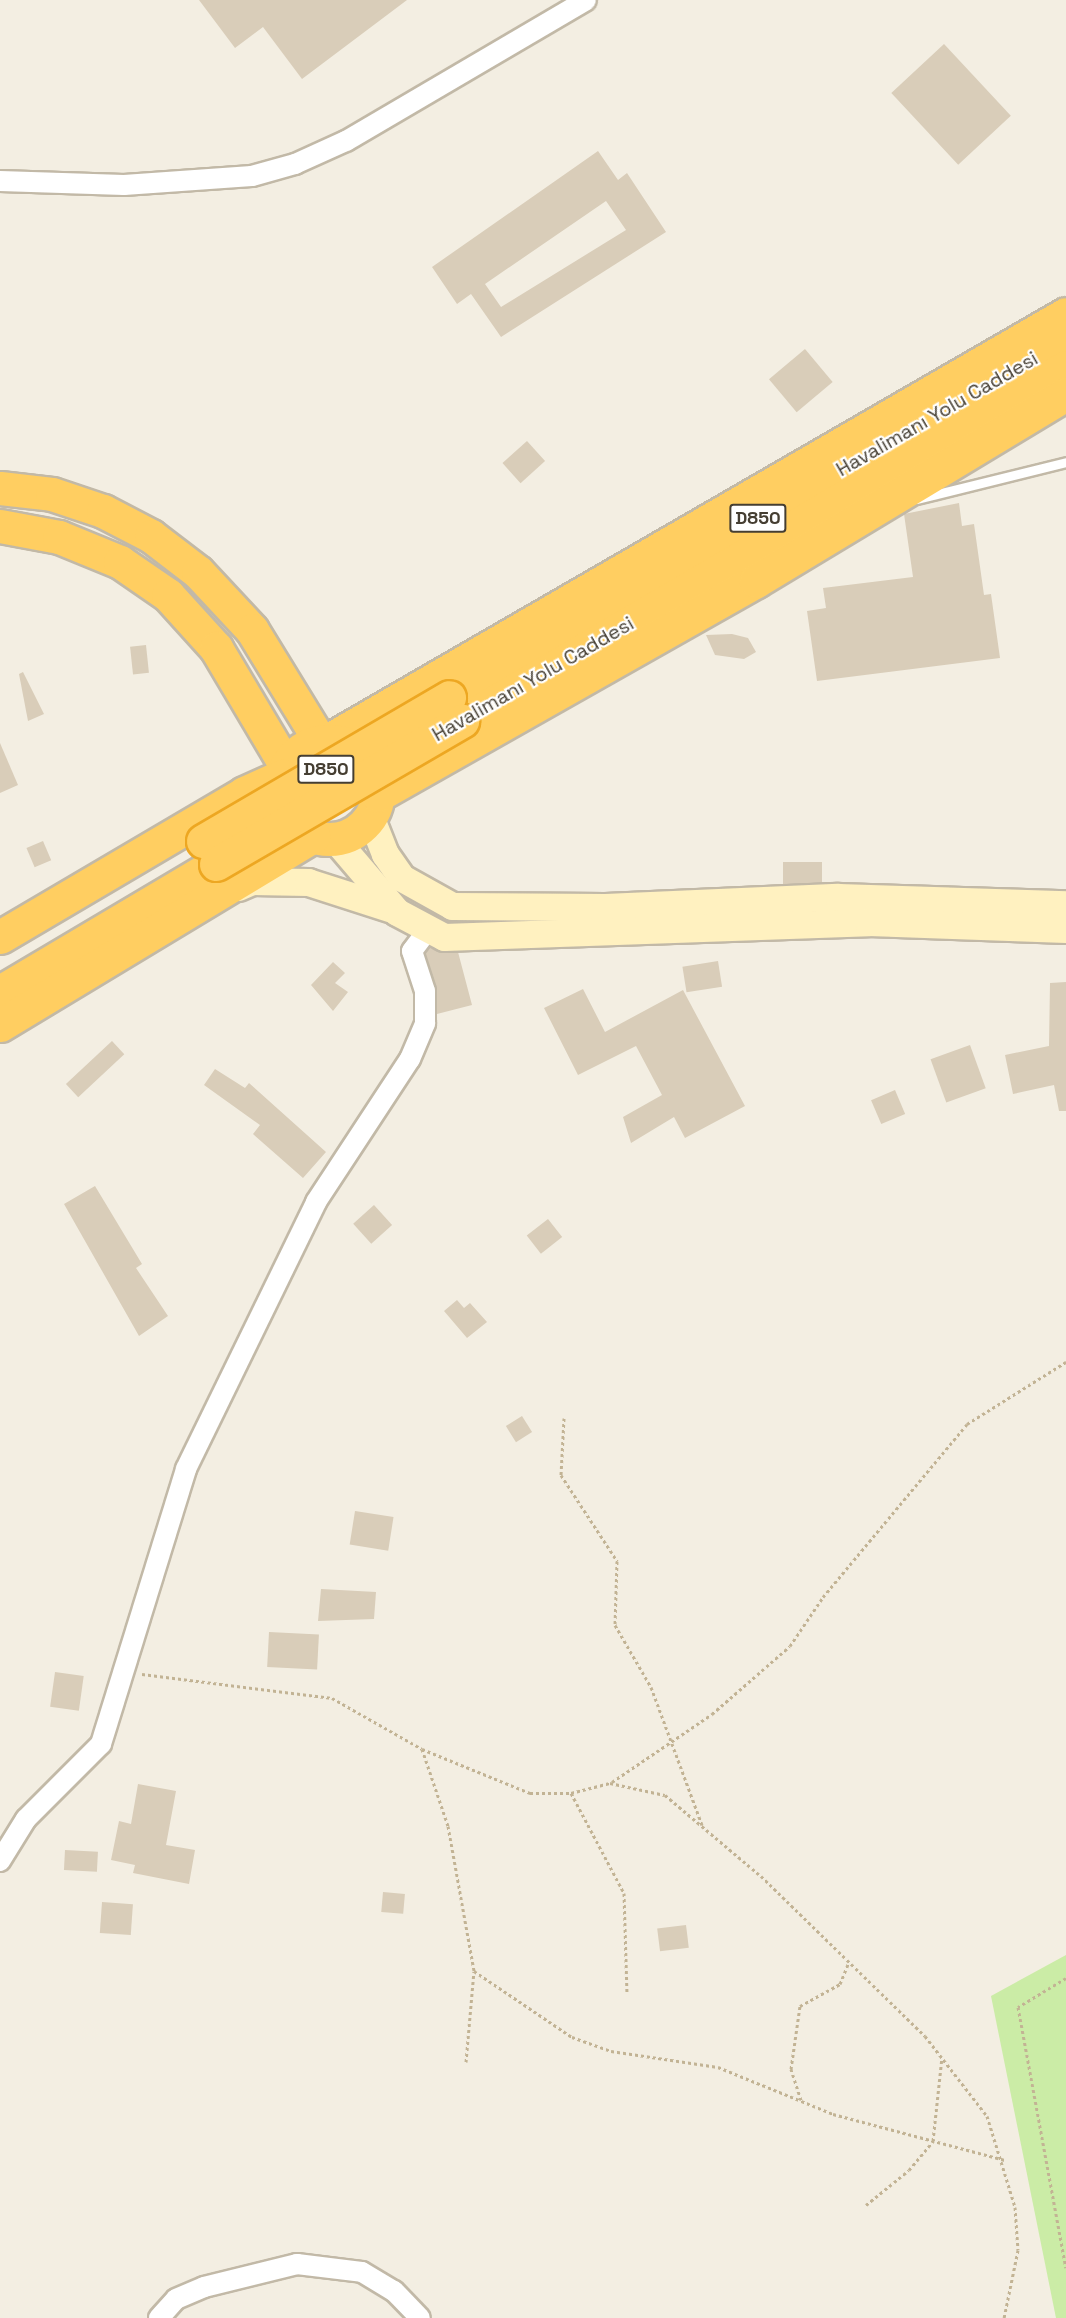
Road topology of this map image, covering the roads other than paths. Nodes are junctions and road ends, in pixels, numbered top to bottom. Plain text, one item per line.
1 (586, 0) edge
2 (0, 181) edge
3 (1066, 314) edge
4 (1066, 338) edge
5 (1066, 367) edge
6 (1066, 393) edge
7 (1066, 462) edge
8 (0, 488) edge
9 (917, 499) dead end
10 (0, 526) edge
11 (455, 709) junction
12 (324, 741) junction
13 (284, 771) junction
14 (374, 805) junction
15 (324, 837) junction
16 (214, 866) junction
17 (1066, 904) edge
18 (397, 912) junction
19 (1066, 929) edge
20 (427, 931) junction
21 (0, 937) edge
22 (0, 962) edge
23 (0, 992) edge
24 (0, 1025) edge
25 (0, 1861) edge
26 (159, 2318) edge
27 (420, 2318) edge

1 - 2 street
3 - 12 highway
4 - 11 highway, Havalimanı Yolu Caddesi / D850
5 - 11 highway, Havalimanı Yolu Caddesi / D850
6 - 14 highway
7 - 9 lane
8 - 12 highway
10 - 13 highway
11 - 16 highway, Havalimanı Yolu Caddesi / D850, bridge
12 - 13 highway
12 - 14 highway
13 - 15 highway
13 - 21 highway
14 - 15 highway
14 - 17 street
15 - 16 highway
15 - 18 street
16 - 18 street
16 - 22 highway, Havalimanı Yolu Caddesi / D850
16 - 23 highway, Havalimanı Yolu Caddesi / D850
16 - 24 highway
18 - 20 street
19 - 20 street
20 - 25 street
26 - 27 street

